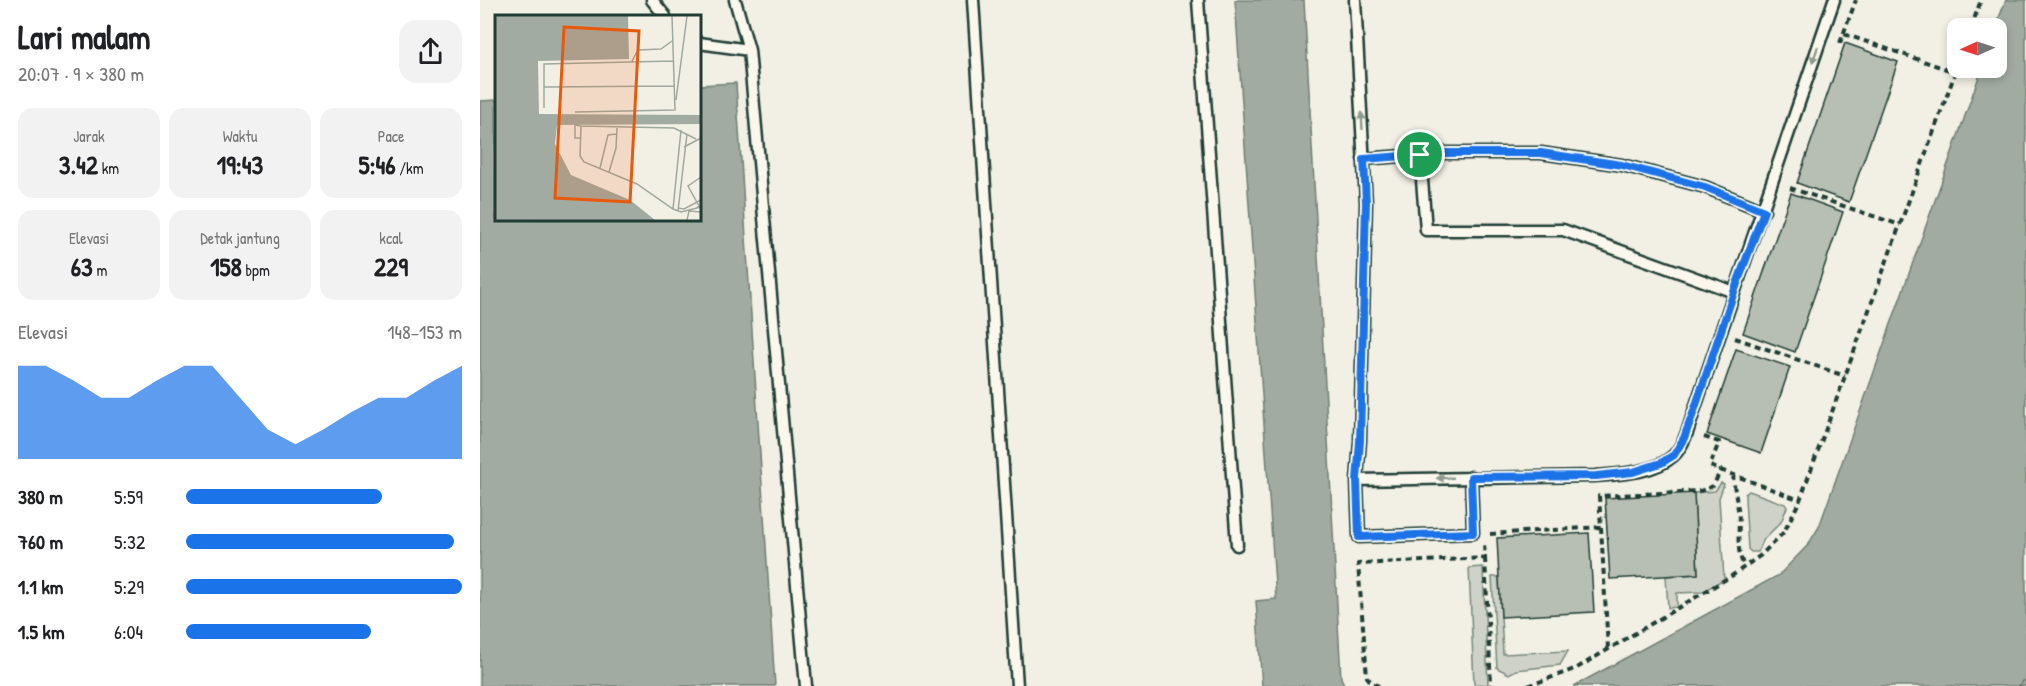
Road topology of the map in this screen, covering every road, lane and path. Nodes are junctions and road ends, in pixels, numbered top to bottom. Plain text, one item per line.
1 (652, 0) edge
2 (735, 0) edge
3 (973, 0) edge
4 (1198, 0) edge
5 (1355, 0) edge
6 (1834, 0) edge
7 (1981, 0) edge
8 (664, 15) edge
9 (1975, 18) edge
10 (1844, 34) dead end
11 (700, 43) edge
12 (749, 50) junction
13 (1947, 69) edge
14 (1953, 78) edge
15 (1420, 155) junction
16 (1364, 159) junction
17 (1790, 188) dead end
18 (1764, 211) junction
19 (1900, 225) junction
20 (1734, 292) junction
21 (1737, 338) dead end
22 (1845, 376) junction
23 (1710, 466) dead end
24 (1721, 470) junction
25 (1734, 474) junction
26 (1471, 477) junction
27 (1357, 480) junction
28 (1800, 500) junction
29 (1601, 527) junction
30 (1237, 545) dead end
31 (1485, 558) junction
32 (1745, 567) junction
33 (1608, 649) junction
34 (806, 686) edge
35 (1017, 686) edge
36 (1379, 686) edge
37 (1491, 686) edge
38 (1528, 686) edge

1 - 8 lane
2 - 12 lane
3 - 35 lane
4 - 30 lane
16 -> 5 lane
6 -> 18 lane
7 - 9 path
10 - 13 path
11 - 12 lane
12 - 34 lane
14 - 19 path
15 - 16 lane
15 - 18 lane
15 - 20 lane
16 - 27 lane
17 - 19 path
18 - 20 lane
19 - 22 path
20 - 26 lane
21 - 22 path
22 - 28 path
23 - 24 path
24 - 25 path
24 - 29 path
25 - 28 path
25 - 32 path
26 -> 27 lane
26 - 27 lane
28 - 32 path
29 - 31 path
29 - 33 path
31 - 36 path
31 - 37 path
32 - 33 path
33 - 38 path

